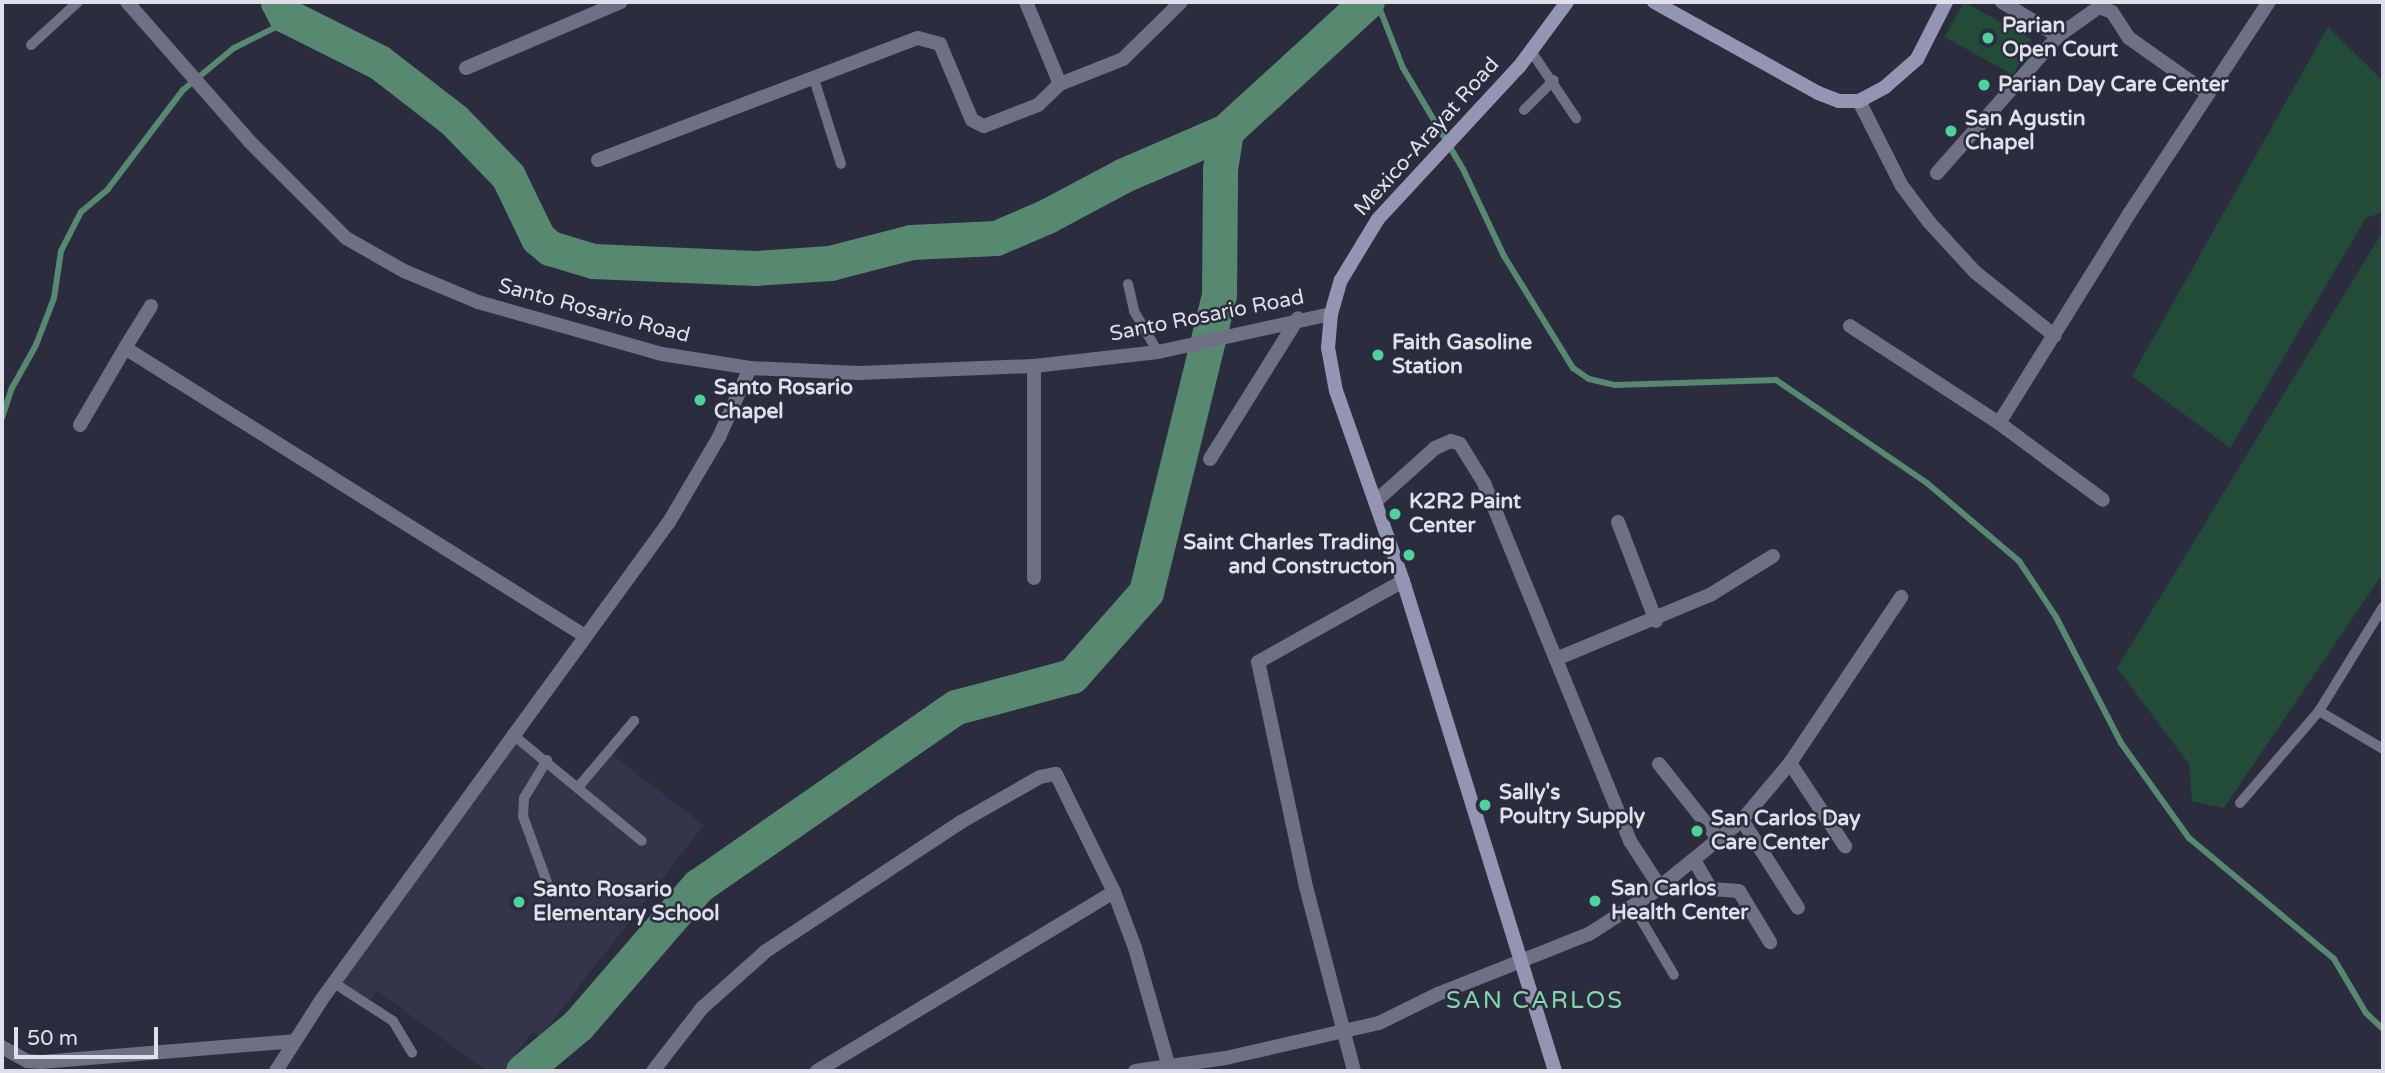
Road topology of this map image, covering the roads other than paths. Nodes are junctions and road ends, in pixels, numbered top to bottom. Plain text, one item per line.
1 (78, 2) edge
2 (127, 2) edge
3 (621, 2) edge
4 (1026, 2) edge
5 (1181, 2) edge
6 (1567, 2) edge
7 (1945, 2) edge
8 (2001, 2) edge
9 (2269, 2) edge
10 (1662, 4) edge
11 (598, 6) edge
12 (2058, 36) junction
13 (31, 45) dead end
14 (1531, 51) junction
15 (466, 68) dead end
16 (814, 79) junction
17 (1554, 80) junction
18 (1060, 84) junction
19 (2207, 93) junction
20 (1859, 101) junction
21 (1524, 110) dead end
22 (1576, 118) dead end
23 (598, 160) dead end
24 (841, 164) dead end
25 (1937, 173) dead end
26 (1128, 284) dead end
27 (151, 306) dead end
28 (1331, 314) junction
29 (1298, 318) junction
30 (1850, 326) dead end
31 (2055, 336) junction
32 (125, 348) junction
33 (1158, 352) junction
34 (1034, 366) junction
35 (750, 368) junction
36 (1999, 423) junction
37 (80, 425) dead end
38 (1210, 459) dead end
39 (2103, 500) dead end
40 (1376, 501) junction
41 (1618, 522) dead end
42 (1773, 556) dead end
43 (1034, 578) dead end
44 (1403, 581) junction
45 (1901, 597) dead end
46 (2383, 607) edge
47 (1656, 621) junction
48 (585, 636) junction
49 (1556, 659) junction
50 (2319, 711) junction
51 (634, 721) dead end
52 (512, 734) junction
53 (2383, 749) edge
54 (547, 760) junction
55 (1790, 763) junction
56 (1659, 764) dead end
57 (580, 785) junction
58 (2240, 803) dead end
59 (1742, 820) junction
60 (642, 841) dead end
61 (1720, 841) junction
62 (1845, 846) dead end
63 (1694, 860) junction
64 (1660, 887) junction
65 (549, 888) dead end
66 (1114, 892) junction
67 (1633, 906) junction
68 (1798, 908) dead end
69 (1770, 942) dead end
70 (1521, 964) junction
71 (1674, 975) dead end
72 (334, 983) junction
73 (1341, 1034) junction
74 (294, 1041) junction
75 (2, 1047) edge
76 (412, 1054) dead end
77 (1168, 1064) junction
78 (1228, 1065) edge
79 (276, 1071) edge
80 (653, 1071) edge
81 (817, 1071) edge
82 (1135, 1071) edge
83 (1354, 1071) edge
84 (1555, 1071) edge

1 - 13 lane
2 - 35 street, Santo Rosario Road
3 - 11 street
4 - 18 street
5 - 18 street
6 - 14 main road, Mexico-Arayat Road
7 - 20 main road
8 - 12 street
9 - 19 street
10 - 20 main road
11 - 15 street
12 - 19 street
12 - 25 street
14 - 17 lane
14 - 28 main road, Mexico-Arayat Road
16 - 18 street
16 - 23 street
16 - 24 lane
17 - 21 lane
17 - 22 lane
19 - 31 street
20 - 31 street
26 - 33 lane
27 - 32 street
28 - 29 street, Santo Rosario Road
28 - 40 main road, Mexico-Arayat Road
29 - 33 street, Santo Rosario Road
29 - 38 street
30 - 36 street
31 - 36 street
32 - 37 street
32 - 48 street
33 - 34 street, Santo Rosario Road
34 - 35 street, Santo Rosario Road
34 - 43 street
35 - 48 street
36 - 39 street
40 - 44 main road, Mexico-Arayat Road
40 - 49 street
41 - 47 street
42 - 47 street
44 - 70 main road, Mexico-Arayat Road
44 - 73 street
45 - 55 street
46 - 50 lane
47 - 49 street
48 - 52 street
49 - 64 street
50 - 53 lane
50 - 58 lane
51 - 57 lane
52 - 54 lane
52 - 72 street
54 - 57 lane
54 - 65 lane
55 - 59 street
55 - 62 street
56 - 61 street
57 - 60 lane
59 - 61 street
59 - 68 street
61 - 63 street
63 - 64 street
63 - 69 street
64 - 67 street
66 - 77 street
66 - 80 street
66 - 81 street
67 - 70 street
67 - 71 lane
70 - 73 street
70 - 84 main road, Mexico-Arayat Road
72 - 74 street
72 - 76 lane
73 - 78 street
73 - 83 street
74 - 75 street
74 - 79 street
77 - 78 street
77 - 82 street

